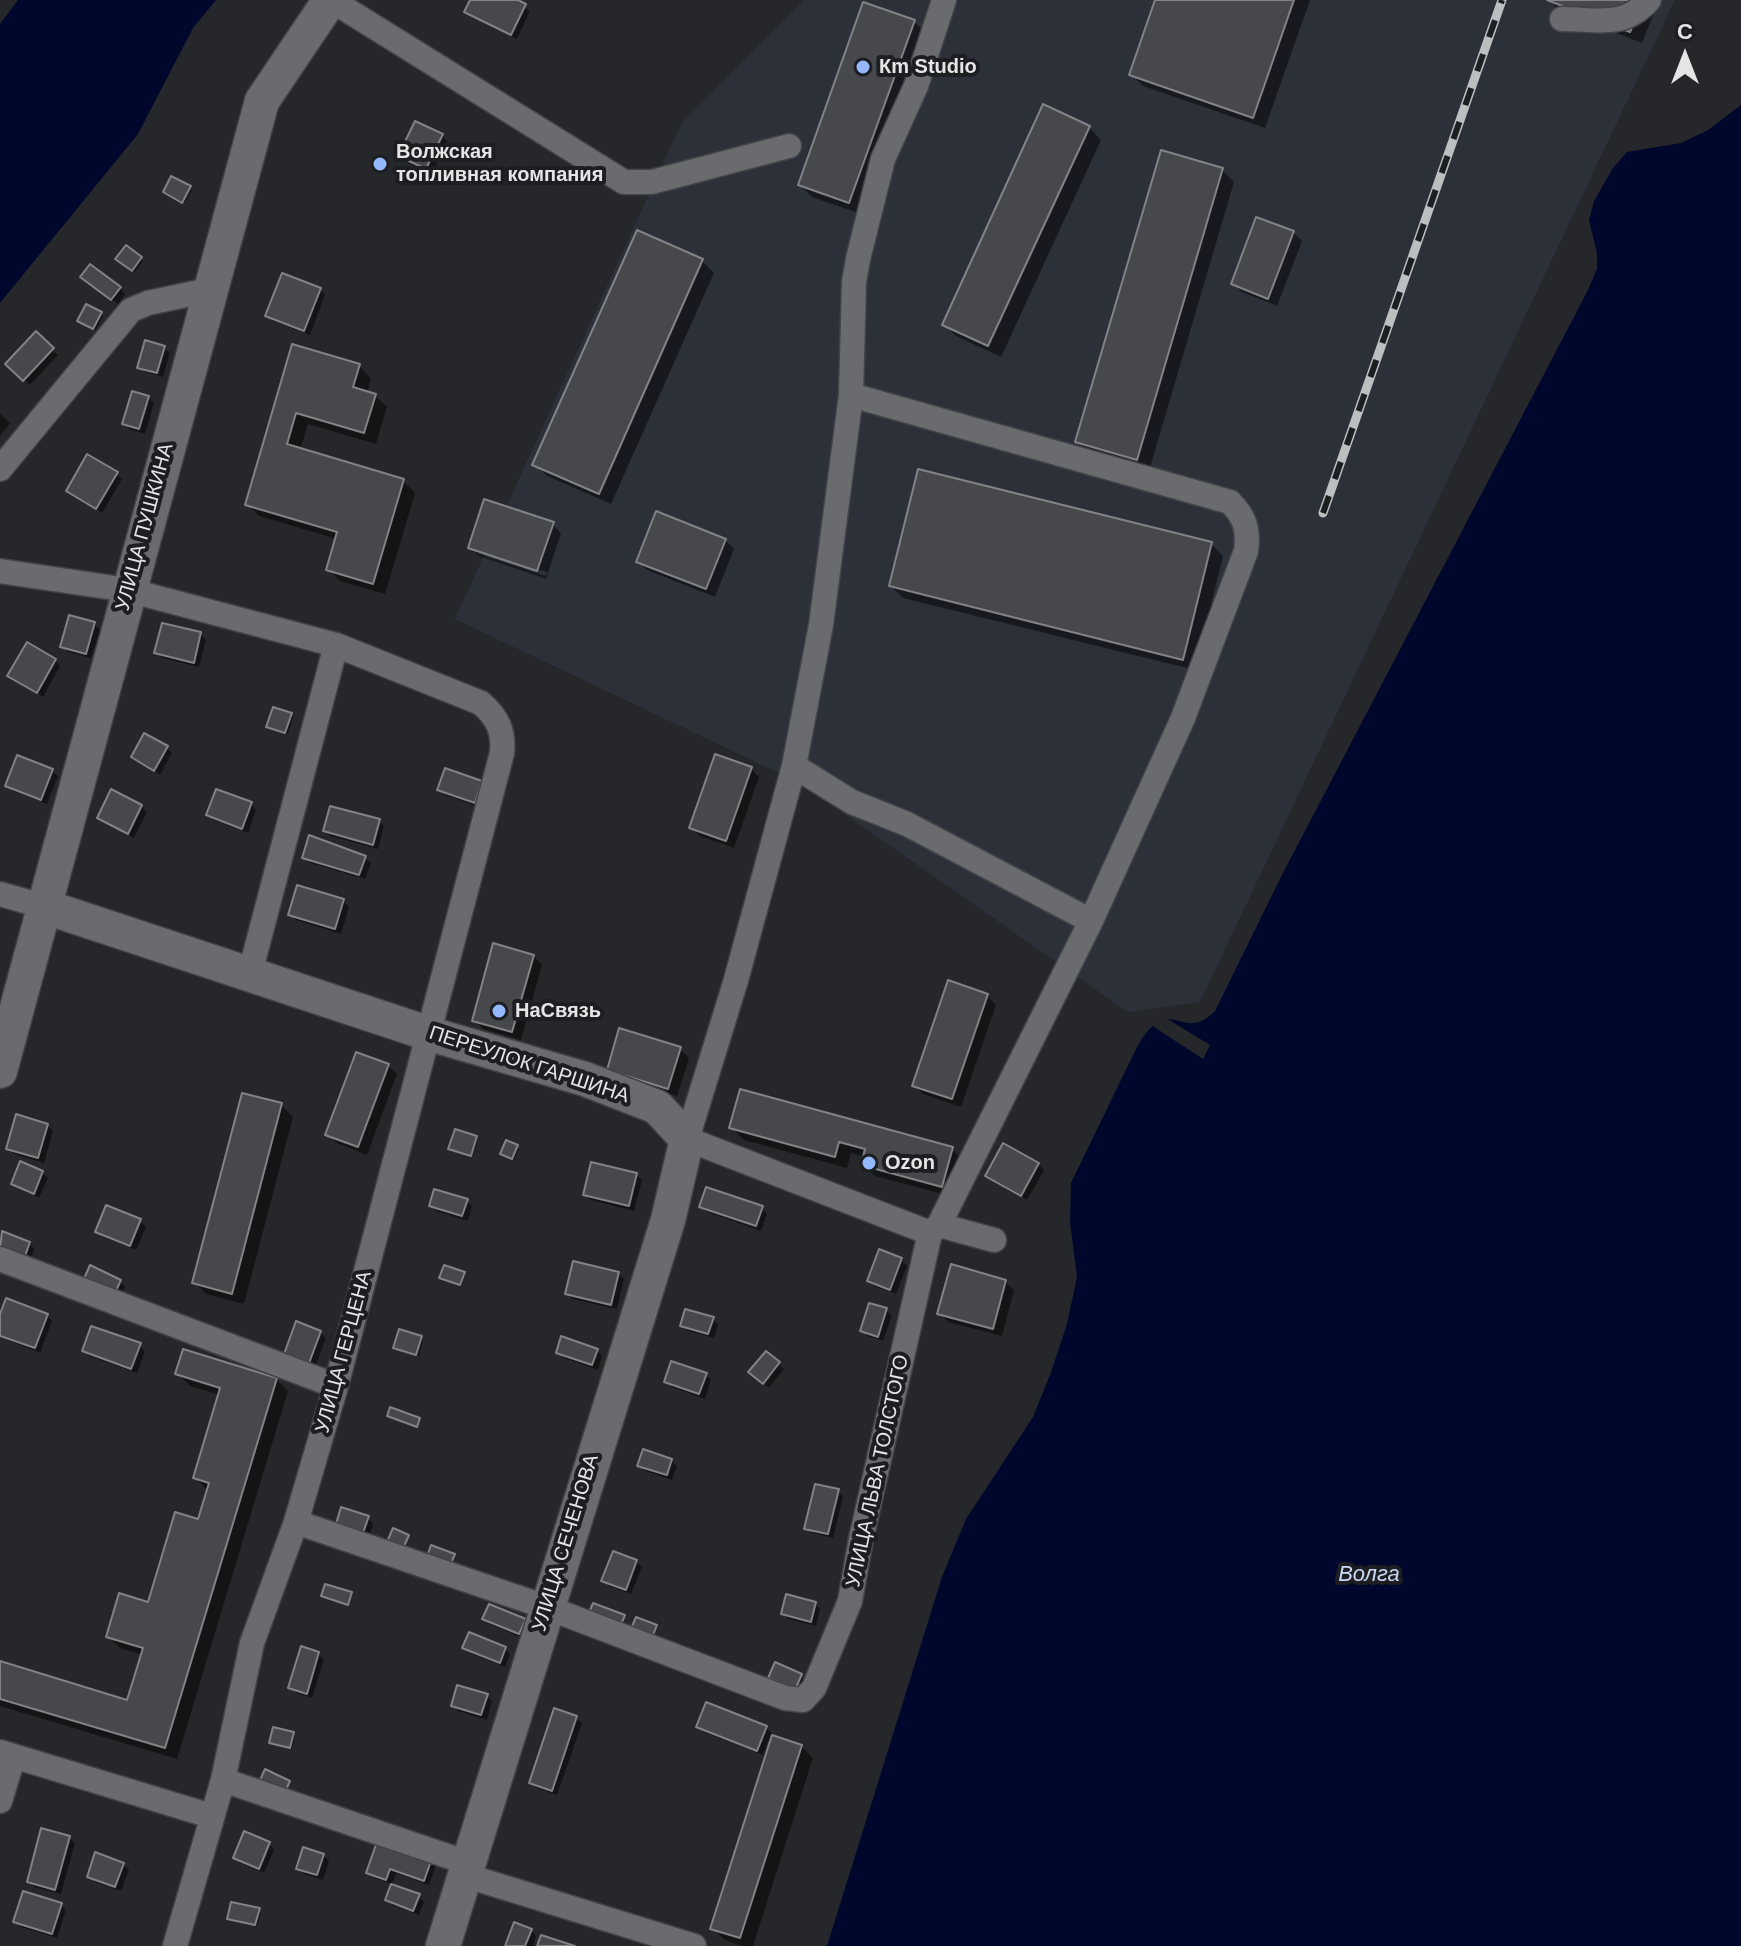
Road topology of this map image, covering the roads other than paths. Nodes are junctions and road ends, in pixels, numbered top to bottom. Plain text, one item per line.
1 (330, 0) edge
2 (944, 0) edge
3 (1649, 0) edge
4 (1562, 19) dead end
5 (789, 146) dead end
6 (209, 290) junction
7 (851, 395) junction
8 (0, 469) edge
9 (0, 571) edge
10 (128, 590) junction
11 (336, 645) junction
12 (794, 766) junction
13 (0, 894) edge
14 (46, 907) junction
15 (1091, 921) junction
16 (250, 973) junction
17 (430, 1034) junction
18 (0, 1071) edge
19 (687, 1139) junction
20 (935, 1229) junction
21 (994, 1240) dead end
22 (0, 1259) edge
23 (336, 1386) junction
24 (296, 1522) junction
25 (546, 1607) junction
26 (7, 1755) edge
27 (223, 1780) junction
28 (0, 1801) edge
29 (211, 1816) junction
30 (466, 1869) junction
31 (175, 1946) edge
32 (443, 1946) edge
33 (694, 1946) edge

1 - 5 street
1 - 6 main road, УЛИЦА ПУШКИНА
2 - 7 street
3 - 4 street
6 - 8 street
6 - 10 main road, УЛИЦА ПУШКИНА
7 - 12 street
7 - 15 street, УЛИЦА ЛЬВА ТОЛСТОГО
9 - 10 street
10 - 11 street
10 - 14 main road, УЛИЦА ПУШКИНА
11 - 16 street
11 - 17 street, УЛИЦА ГЕРЦЕНА
12 - 15 street
12 - 19 street
13 - 14 street
14 - 16 main road, ПЕРЕУЛОК ГАРШИНА
14 - 18 main road, УЛИЦА ПУШКИНА
15 - 20 street, УЛИЦА ЛЬВА ТОЛСТОГО
16 - 17 main road, ПЕРЕУЛОК ГАРШИНА
17 - 19 main road, ПЕРЕУЛОК ГАРШИНА
17 - 23 street, УЛИЦА ГЕРЦЕНА
19 - 20 street, ПЕРЕУЛОК ГАРШИНА
19 - 25 main road, УЛИЦА СЕЧЕНОВА
20 - 21 street, ПЕРЕУЛОК ГАРШИНА
20 - 25 street, УЛИЦА ЛЬВА ТОЛСТОГО
22 - 23 street
23 - 24 street, УЛИЦА ГЕРЦЕНА
24 - 25 street
24 - 27 street, УЛИЦА ГЕРЦЕНА
25 - 30 main road, УЛИЦА СЕЧЕНОВА
26 - 28 street
26 - 29 street
27 - 29 street, УЛИЦА ГЕРЦЕНА
27 - 30 street
29 - 31 street, УЛИЦА ГЕРЦЕНА
30 - 32 main road, УЛИЦА СЕЧЕНОВА
30 - 33 street

